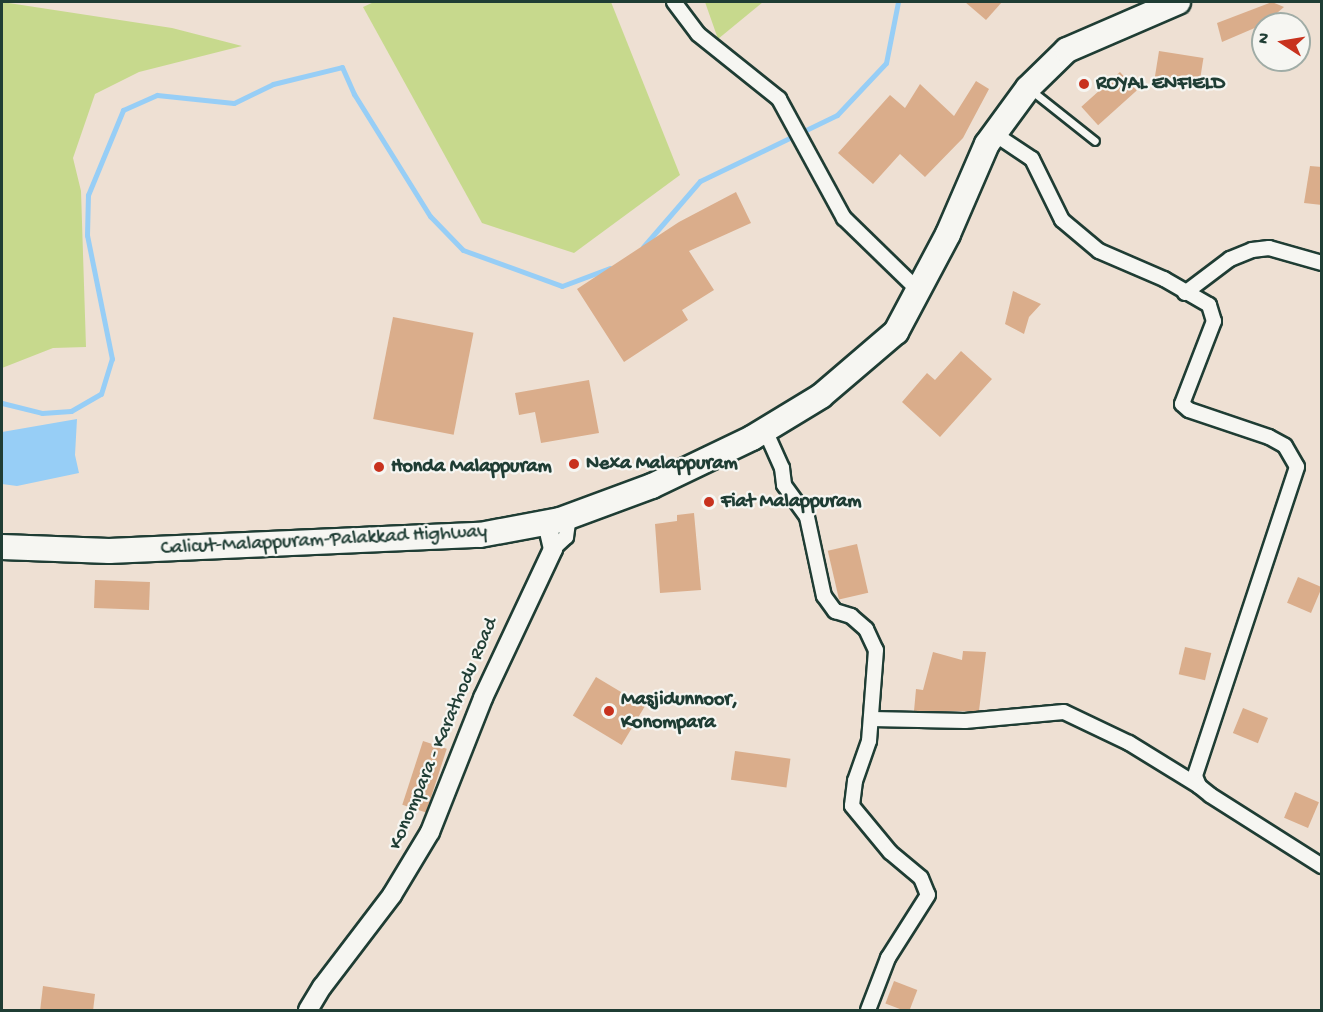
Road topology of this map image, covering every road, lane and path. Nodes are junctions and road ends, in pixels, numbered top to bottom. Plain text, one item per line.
1 (674, 2) edge
2 (1178, 2) edge
3 (1028, 87) junction
4 (996, 135) junction
5 (1095, 141) dead end
6 (1322, 263) edge
7 (918, 290) junction
8 (1185, 293) junction
9 (765, 430) junction
10 (558, 519) junction
11 (2, 546) edge
12 (872, 719) junction
13 (1198, 786) junction
14 (1322, 866) edge
15 (308, 1011) edge
16 (868, 1011) edge

1 - 7 street
2 - 3 highway, Calicut-Malappuram-Palakkad Highway
3 - 4 highway, Calicut-Malappuram-Palakkad Highway
3 - 5 lane
4 - 7 highway, Calicut-Malappuram-Palakkad Highway
4 - 8 street
6 - 8 street
7 - 9 highway, Calicut-Malappuram-Palakkad Highway
8 - 13 street
9 - 10 highway, Calicut-Malappuram-Palakkad Highway
9 - 12 street
10 - 11 highway, Calicut-Malappuram-Palakkad Highway
10 - 15 main road, Konompara - Karathodu Road
12 - 13 street
12 - 16 street
13 - 14 street

